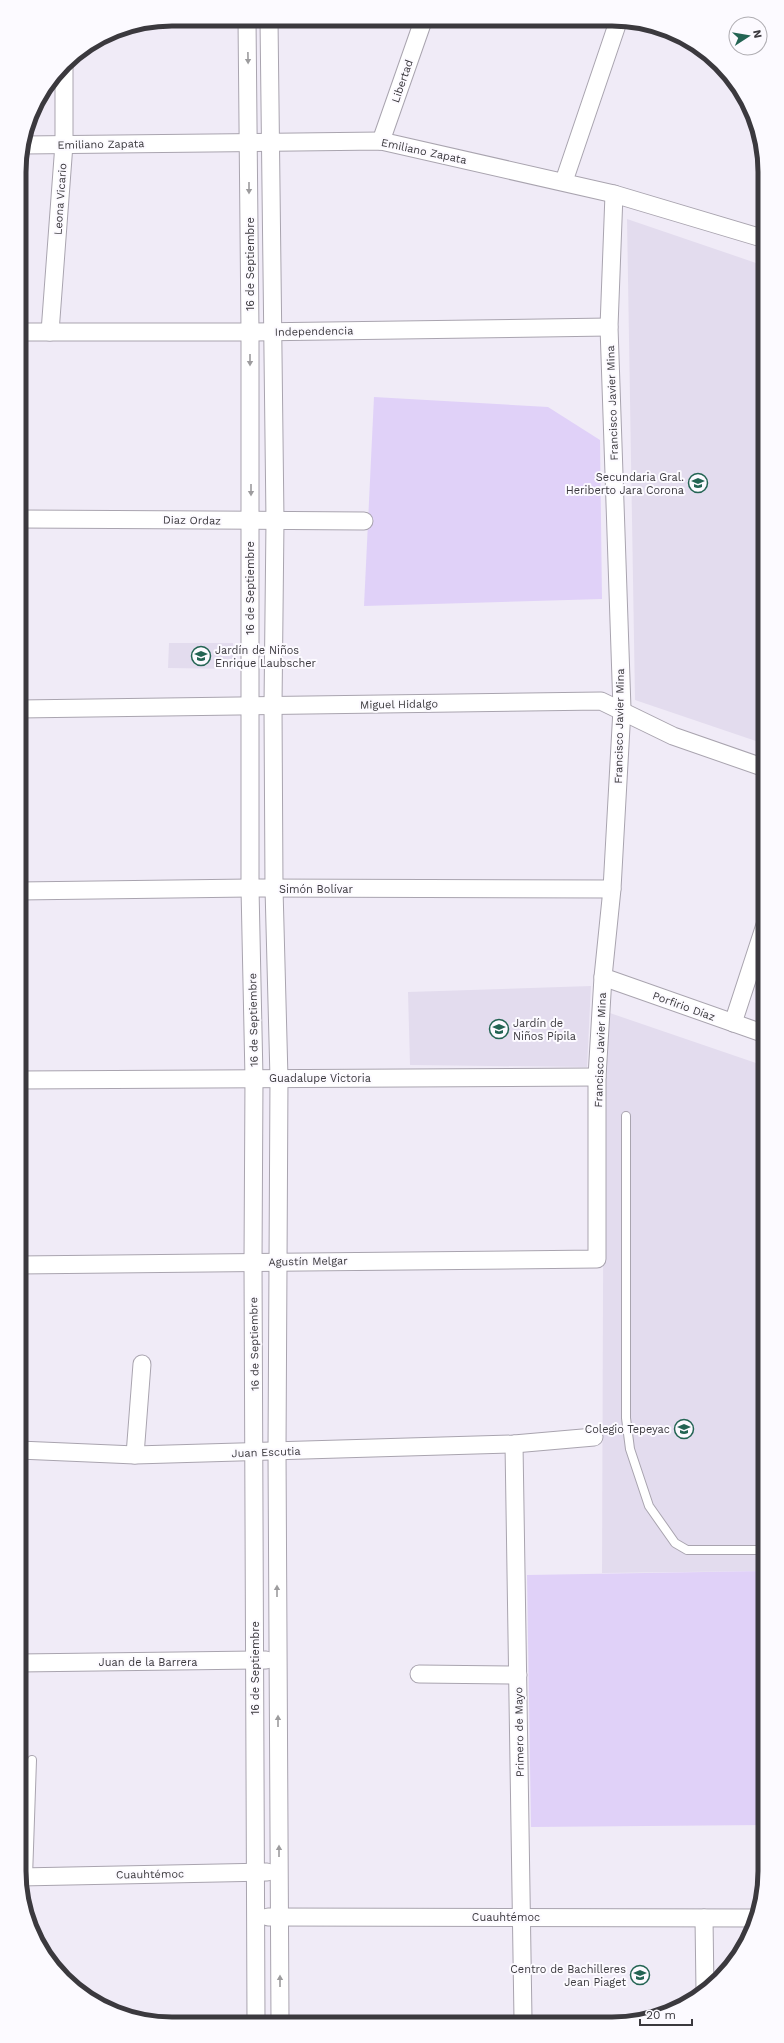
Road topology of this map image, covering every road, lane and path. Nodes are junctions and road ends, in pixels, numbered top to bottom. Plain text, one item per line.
1 (247, 26) edge
2 (269, 26) edge
3 (421, 26) edge
4 (617, 26) edge
5 (64, 74) edge
6 (381, 141) junction
7 (249, 142) junction
8 (272, 142) junction
9 (64, 144) junction
10 (29, 145) edge
11 (564, 182) junction
12 (614, 194) junction
13 (758, 237) edge
14 (610, 327) junction
15 (26, 332) edge
16 (50, 332) junction
17 (250, 332) junction
18 (273, 332) junction
19 (26, 519) edge
20 (251, 520) junction
21 (275, 521) junction
22 (364, 521) dead end
23 (249, 705) junction
24 (273, 705) junction
25 (26, 709) edge
26 (622, 709) junction
27 (758, 766) edge
28 (250, 888) junction
29 (274, 888) junction
30 (612, 889) junction
31 (26, 891) edge
32 (758, 946) edge
33 (603, 977) junction
34 (733, 1023) junction
35 (758, 1032) edge
36 (597, 1077) junction
37 (254, 1078) junction
38 (279, 1078) junction
39 (26, 1080) edge
40 (626, 1116) dead end
41 (597, 1259) joint
42 (277, 1261) junction
43 (252, 1262) junction
44 (26, 1265) edge
45 (142, 1364) dead end
46 (594, 1437) dead end
47 (514, 1444) junction
48 (26, 1450) edge
49 (255, 1452) junction
50 (276, 1452) junction
51 (135, 1455) junction
52 (758, 1550) edge
53 (278, 1660) junction
54 (255, 1661) junction
55 (26, 1663) edge
56 (419, 1674) dead end
57 (518, 1675) junction
58 (32, 1760) dead end
59 (26, 1848) edge
60 (256, 1872) junction
61 (279, 1872) junction
62 (26, 1877) edge
63 (522, 1916) junction
64 (256, 1917) junction
65 (280, 1918) junction
66 (704, 1918) junction
67 (750, 1918) edge
68 (705, 1984) edge
69 (256, 2017) edge
70 (280, 2017) edge
71 (523, 2017) edge

1 -> 7 street, 16 de Septiembre
2 - 8 street, 16 de Septiembre
3 - 6 street, Libertad
4 - 11 street
5 - 9 street, Leona Vicario
6 - 8 street, Emiliano Zapata
6 - 11 street, Emiliano Zapata
7 - 8 street, Emiliano Zapata
7 - 9 street, Emiliano Zapata
7 -> 17 street, 16 de Septiembre
8 - 18 street, 16 de Septiembre
9 - 10 street, Emiliano Zapata
9 - 16 street, Leona Vicario
11 - 12 street, Emiliano Zapata
12 - 13 street, Emiliano Zapata
12 - 14 street, Francisco Javier Mina
14 - 18 street, Independencia
14 - 26 street, Francisco Javier Mina
15 - 16 street, Independencia
16 - 17 street, Independencia
17 - 18 street, Independencia
17 -> 20 street, 16 de Septiembre
18 - 21 street, 16 de Septiembre
19 - 20 street, Diaz Ordaz
20 - 21 street, Diaz Ordaz
20 - 23 street, 16 de Septiembre
21 - 22 street, Diaz Ordaz
21 - 24 street, 16 de Septiembre
23 - 24 street, Miguel Hidalgo
23 - 25 street, Miguel Hidalgo
23 - 28 street, 16 de Septiembre
24 - 26 street, Miguel Hidalgo
24 - 29 street, 16 de Septiembre
26 - 27 street, Miguel Hidalgo
26 - 30 street, Francisco Javier Mina
28 - 29 street, Simón Bolívar
28 - 31 street, Simón Bolívar
28 - 37 street, 16 de Septiembre
29 - 30 street, Simón Bolívar
29 - 38 street, 16 de Septiembre
30 - 33 street, Francisco Javier Mina
32 - 34 street
33 - 34 street, Porfirio Díaz
33 - 36 street, Francisco Javier Mina
34 - 35 street, Porfirio Díaz
36 - 38 street, Guadalupe Victoria
36 - 41 street, Francisco Javier Mina
37 - 38 street, Guadalupe Victoria
37 - 39 street, Guadalupe Victoria
37 - 43 street, 16 de Septiembre
38 - 42 street, 16 de Septiembre
40 - 52 lane
41 - 42 street, Agustín Melgar
42 - 43 street, Agustín Melgar
42 - 50 street, 16 de Septiembre
43 - 44 street, Agustín Melgar
43 - 49 street, 16 de Septiembre
45 - 51 street
46 - 47 street, Juan Escutia
47 - 50 street, Juan Escutia
47 - 57 street, Primero de Mayo
48 - 51 street, Juan Escutia
49 - 50 street, Juan Escutia
49 - 51 street, Juan Escutia
49 - 54 street, 16 de Septiembre
53 -> 50 street, 16 de Septiembre
53 - 54 street, Juan de la Barrera
61 -> 53 street, 16 de Septiembre
54 - 55 street, Juan de la Barrera
54 - 60 street, 16 de Septiembre
56 - 57 street
57 - 63 street, Primero de Mayo
58 - 59 lane
60 - 61 street, Cuauhtémoc
60 - 62 street, Cuauhtémoc
60 - 64 street, 16 de Septiembre
61 - 65 street, 16 de Septiembre
63 - 65 street, Cuauhtémoc
63 - 66 street, Cuauhtémoc
63 - 71 street, Primero de Mayo
64 - 65 street, Cuauhtémoc
64 - 69 street, 16 de Septiembre
70 -> 65 street, 16 de Septiembre
66 - 67 street, Cuauhtémoc
66 - 68 street

